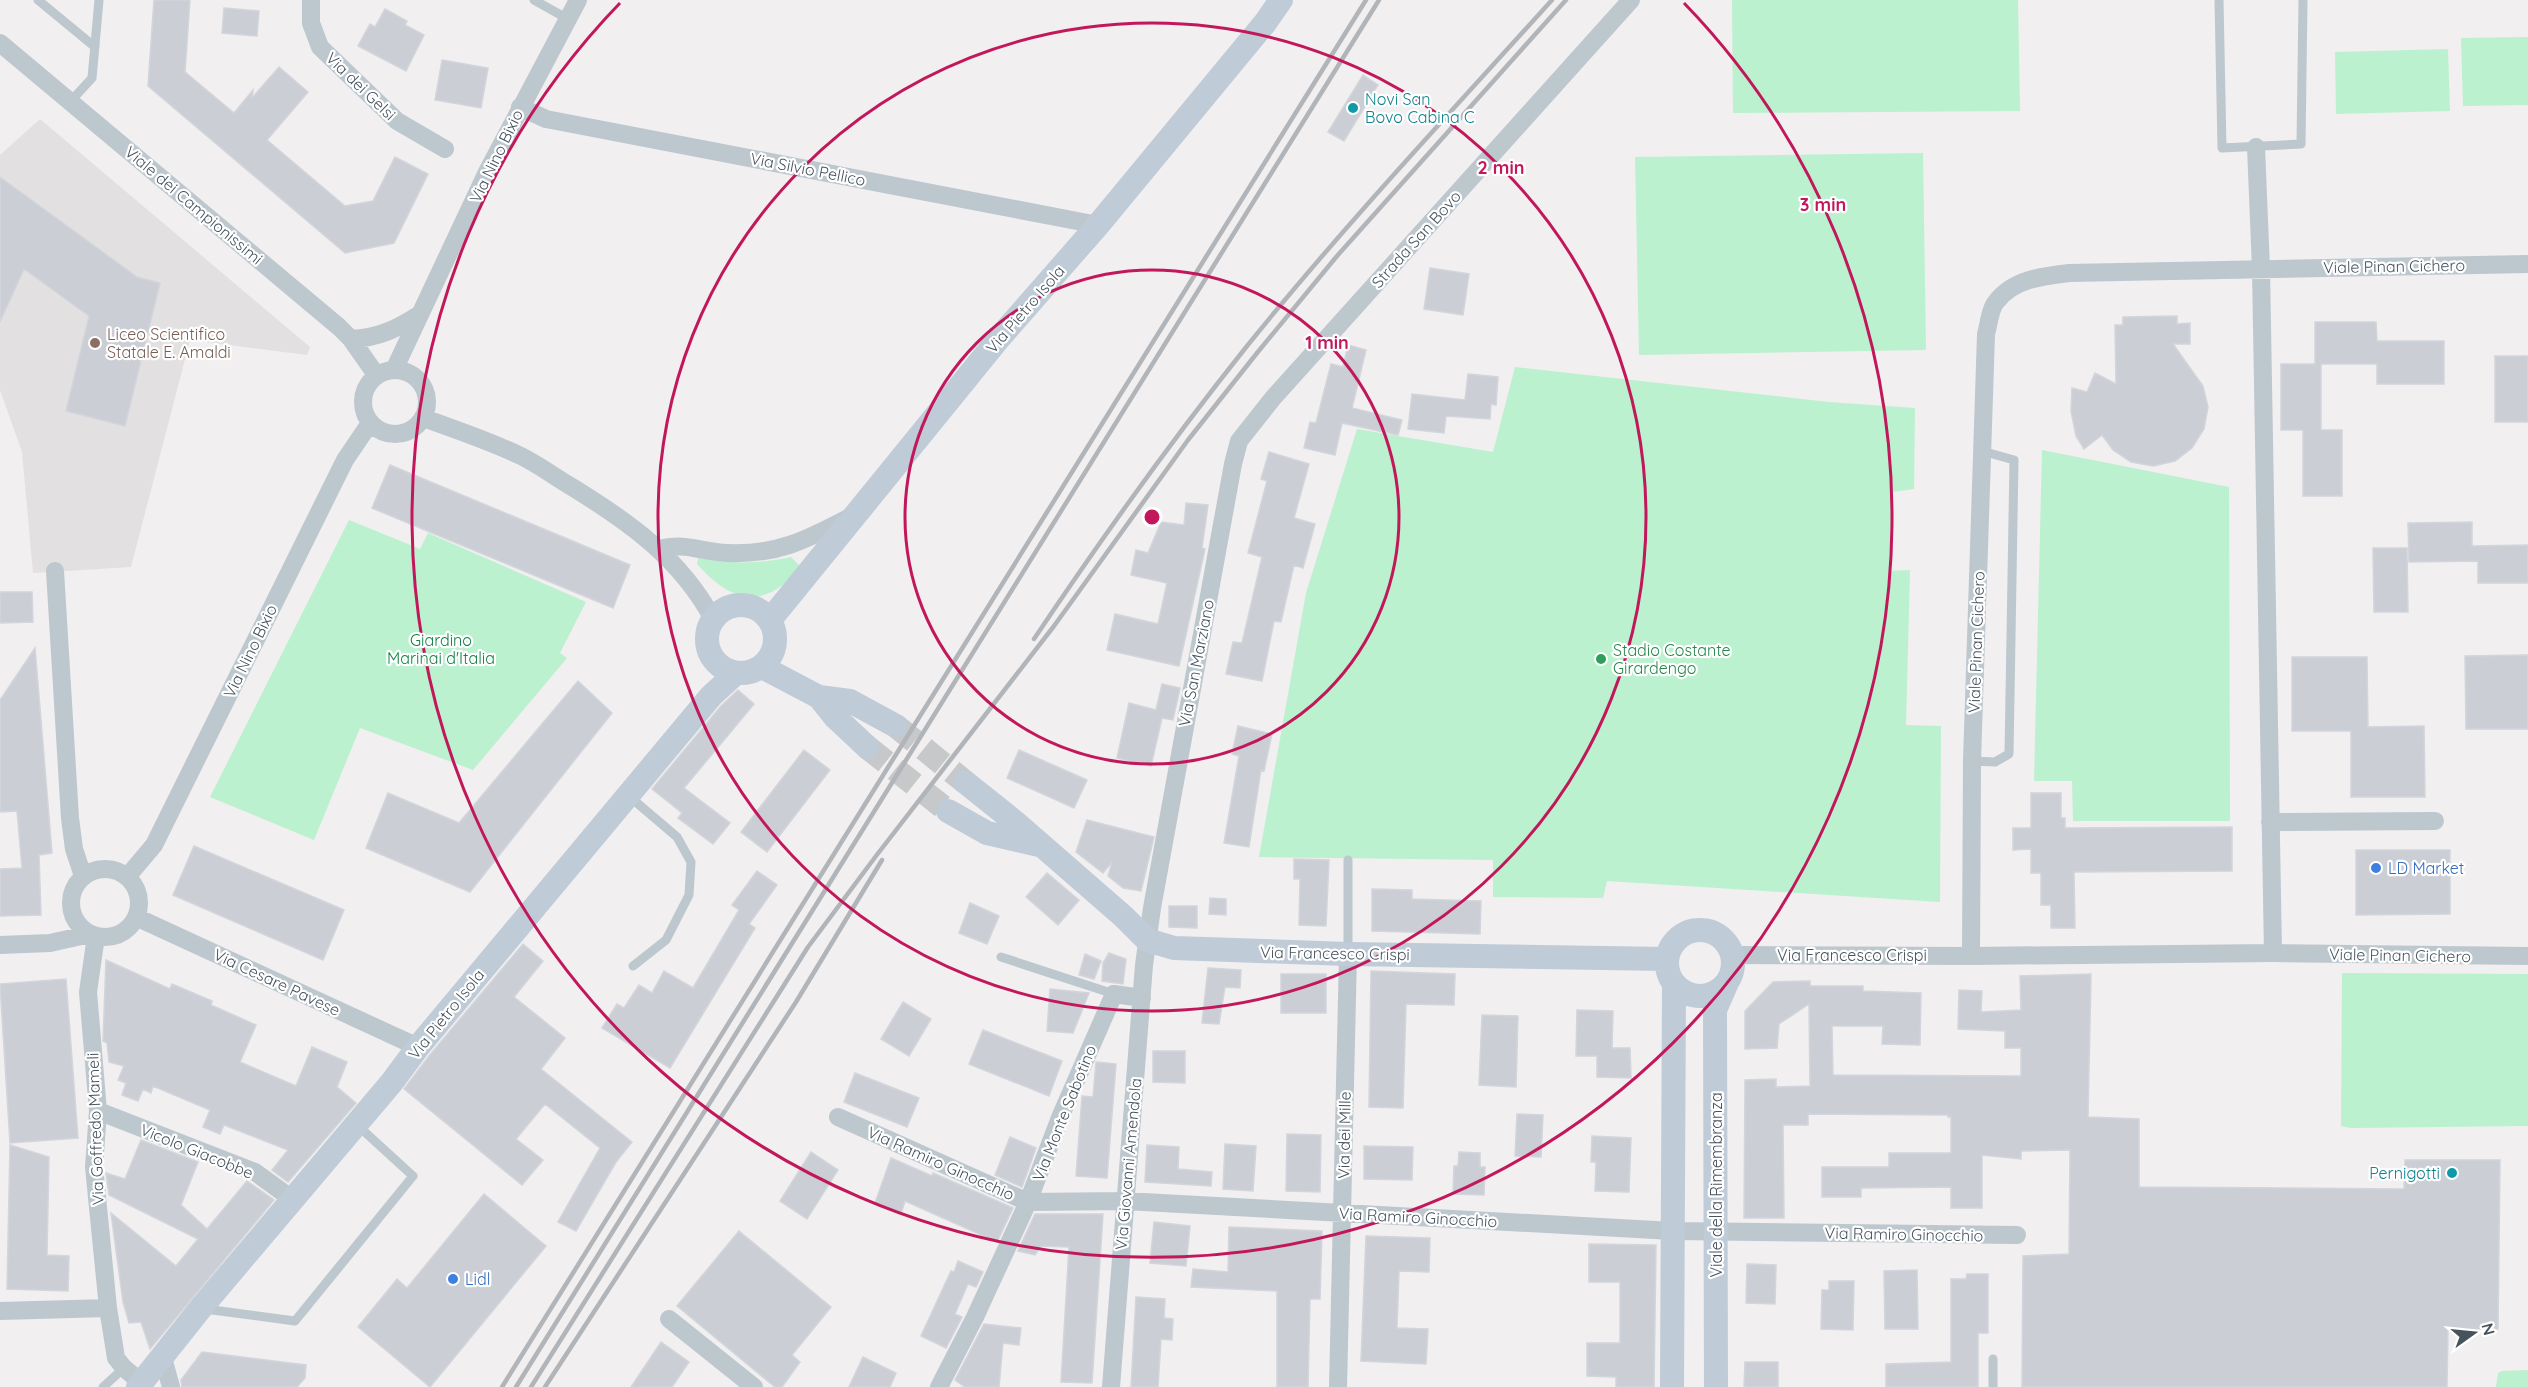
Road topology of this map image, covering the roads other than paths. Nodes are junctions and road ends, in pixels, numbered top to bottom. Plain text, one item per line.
1 (38, 0) edge
2 (99, 0) edge
3 (311, 0) edge
4 (534, 0) edge
5 (578, 0) edge
6 (1281, 0) edge
7 (1631, 0) edge
8 (2219, 0) edge
9 (2303, 0) edge
10 (48, 4) edge
11 (568, 19) junction
12 (0, 44) edge
13 (95, 47) junction
14 (70, 102) junction
15 (520, 107) junction
16 (2256, 147) junction
17 (445, 149) dead end
18 (1098, 225) junction
19 (2528, 264) edge
20 (2261, 269) junction
21 (420, 314) junction
22 (351, 339) junction
23 (385, 373) junction
24 (1273, 398) joint
25 (424, 418) junction
26 (370, 423) junction
27 (1982, 451) junction
28 (857, 513) junction
29 (658, 549) junction
30 (56, 571) dead end
31 (713, 619) junction
32 (770, 620) junction
33 (762, 667) junction
34 (735, 674) junction
35 (819, 698) junction
36 (896, 726) tunnel mouth
37 (867, 747) tunnel mouth
38 (1972, 761) junction
39 (965, 782) tunnel mouth
40 (628, 795) junction
41 (948, 811) tunnel mouth
42 (2435, 821) dead end
43 (2270, 822) junction
44 (1041, 846) junction
45 (1348, 860) dead end
46 (83, 876) junction
47 (127, 877) junction
48 (136, 917) junction
49 (93, 935) junction
50 (1148, 940) junction
51 (0, 945) edge
52 (2272, 953) junction
53 (1347, 954) junction
54 (1733, 955) junction
55 (1971, 956) junction
56 (2528, 956) edge
57 (1001, 957) dead end
58 (1667, 959) junction
59 (633, 966) dead end
60 (1674, 984) junction
61 (1726, 985) junction
62 (1114, 994) junction
63 (1142, 998) junction
64 (418, 1047) junction
65 (98, 1111) junction
66 (838, 1117) dead end
67 (356, 1124) junction
68 (292, 1200) junction
69 (1125, 1201) junction
70 (1028, 1202) junction
71 (1343, 1213) junction
72 (1673, 1231) junction
73 (1716, 1232) junction
74 (2017, 1235) dead end
75 (108, 1308) junction
76 (200, 1309) junction
77 (0, 1311) edge
78 (669, 1319) dead end
79 (163, 1358) junction
80 (1993, 1359) dead end
81 (134, 1379) edge
82 (103, 1387) edge
83 (171, 1387) edge
84 (754, 1387) edge
85 (939, 1387) edge
86 (1111, 1387) edge
87 (1338, 1387) edge
88 (1672, 1387) edge
89 (1716, 1387) edge
90 (1993, 1387) edge

1 - 10 lane
2 - 13 lane
3 - 17 street, Via dei Gelsi
4 - 11 lane
5 - 11 street, Via Nino Bixio
6 - 18 street, Via Pietro Isola
7 - 24 street, Strada San Bovo
8 - 16 lane
9 - 16 lane
10 - 13 lane
11 - 15 street, Via Nino Bixio
12 - 14 street, Viale dei Campionissimi
13 - 14 lane
14 - 22 street, Viale dei Campionissimi
15 - 18 street, Via Silvio Pellico
15 - 21 street, Via Nino Bixio
16 - 20 street
18 - 28 street, Via Pietro Isola
19 - 20 street, Viale Pinan Cichero
20 - 27 street, Viale Pinan Cichero
20 - 43 street
21 - 22 street
21 - 23 street, Via Nino Bixio
22 - 23 street, Viale dei Campionissimi
23 - 25 street
23 - 26 street
24 - 50 street, Via San Marziano
25 - 26 street
25 - 29 street
26 - 47 street, Via Nino Bixio
27 - 38 street, Viale Pinan Cichero
27 - 38 lane
28 - 29 street
28 - 32 street, Via Pietro Isola
29 - 31 street
30 - 46 street
31 - 32 street
31 - 34 street
32 - 33 street
33 - 34 street
33 - 35 street
34 - 40 street, Via Pietro Isola
35 - 36 street
35 - 37 street
38 - 55 street, Viale Pinan Cichero
39 - 44 street, Via Francesco Crispi
40 - 59 lane
40 - 64 street, Via Pietro Isola
41 - 44 street, Via Francesco Crispi
42 - 43 street
43 - 52 street
44 - 50 street, Via Francesco Crispi
45 - 53 lane
46 - 47 street
46 - 49 street
47 - 48 street
48 - 49 street
48 - 64 street, Via Cesare Pavese
49 - 51 street
49 - 65 street, Via Goffredo Mameli
50 - 53 street, Via Francesco Crispi
50 - 63 street, Via Giovanni Amendola
52 - 55 street, Viale Pinan Cichero
52 - 56 street, Viale Pinan Cichero
53 - 58 street, Via Francesco Crispi
53 - 71 street, Via dei Mille
54 - 55 street, Via Francesco Crispi
54 - 58 street
54 - 61 street
57 - 62 lane
58 - 60 street
60 - 61 street
60 - 72 street
61 - 73 street, Viale della Rimembranza
62 - 63 street
62 - 70 street, Via Monte Sabotino
63 - 69 street, Via Giovanni Amendola
64 - 67 street, Via Pietro Isola
65 - 68 street, Vicolo Giacobbe
65 - 75 street, Via Goffredo Mameli
66 - 70 street, Via Ramiro Ginocchio
67 - 68 street, Via Pietro Isola
67 - 76 lane
68 - 76 street, Via Pietro Isola
69 - 70 street, Via Ramiro Ginocchio
69 - 71 street, Via Ramiro Ginocchio
69 - 86 street, Via Giovanni Amendola
70 - 85 street, Via Monte Sabotino
71 - 72 street, Via Ramiro Ginocchio
71 - 87 street, Via dei Mille
72 - 73 street, Via Ramiro Ginocchio
72 - 88 street
73 - 74 street, Via Ramiro Ginocchio
73 - 89 street, Viale della Rimembranza
75 - 77 street
75 - 81 street, Via Goffredo Mameli
76 - 79 street, Via Pietro Isola
78 - 84 street
79 - 81 street, Via Pietro Isola
79 - 83 street
80 - 90 lane
81 - 82 lane

